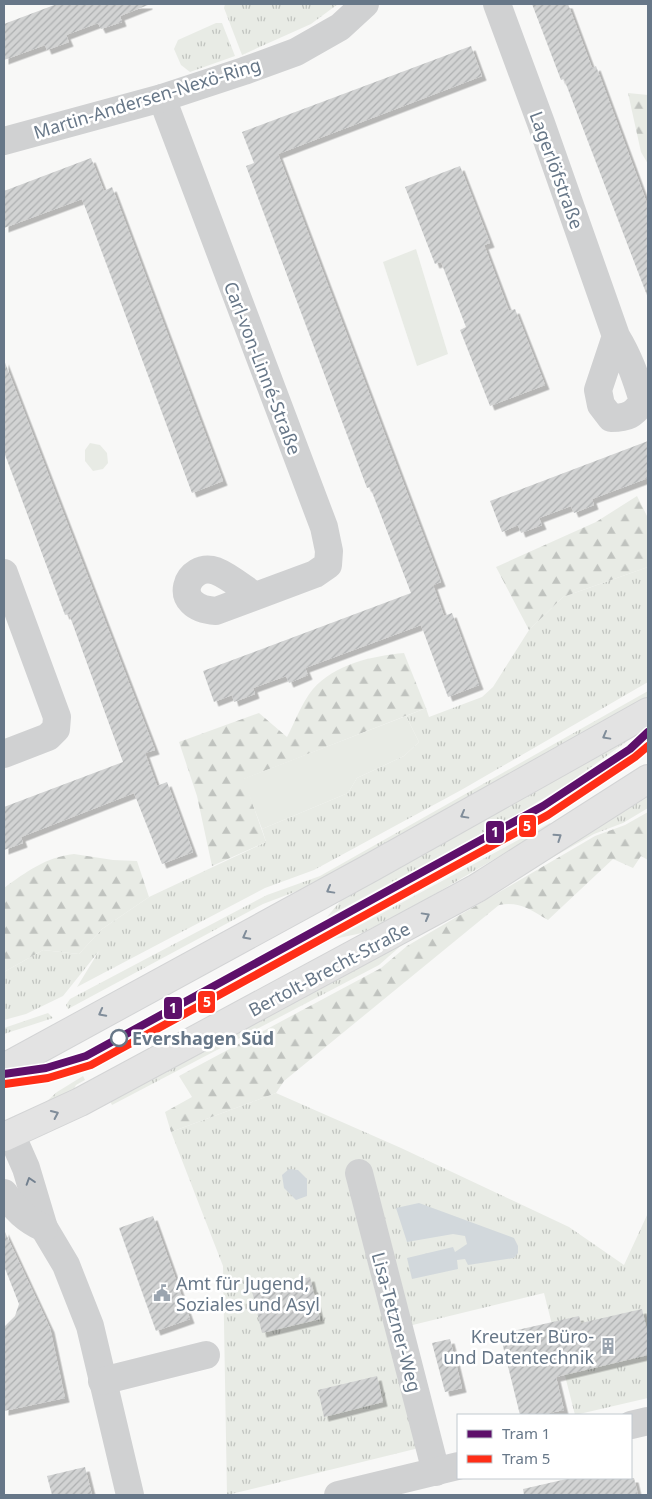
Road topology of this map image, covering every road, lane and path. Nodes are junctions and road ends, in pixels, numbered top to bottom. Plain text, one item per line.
1 (365, 4) edge
2 (497, 4) edge
3 (162, 98) junction
4 (4, 141) edge
5 (616, 336) dead end
6 (4, 573) edge
7 (255, 596) dead end
8 (648, 712) edge
9 (4, 754) edge
10 (648, 780) edge
11 (72, 1029) junction
12 (4, 1047) edge
13 (4, 1068) edge
14 (6, 1131) edge
15 (359, 1173) dead end
16 (4, 1193) edge
17 (44, 1228) junction
18 (206, 1355) dead end
19 (102, 1381) junction
20 (648, 1421) edge
21 (632, 1425) edge
22 (447, 1469) edge
23 (130, 1495) edge
24 (338, 1495) edge

1 - 3 street, Martin-Andersen-Nexö-Ring
2 - 5 street, Lagerlöfstraße
3 - 4 street, Martin-Andersen-Nexö-Ring
3 - 7 street, Carl-von-Linné-Straße
6 - 9 street
8 -> 11 main road
14 -> 10 main road, Bertolt-Brecht-Straße
11 - 12 main road
11 - 13 main road
17 -> 14 street
15 - 22 street, Lisa-Tetzner-Weg
16 - 17 street
17 - 19 street
18 - 19 street
19 - 23 street
20 - 21 street
22 - 24 street

